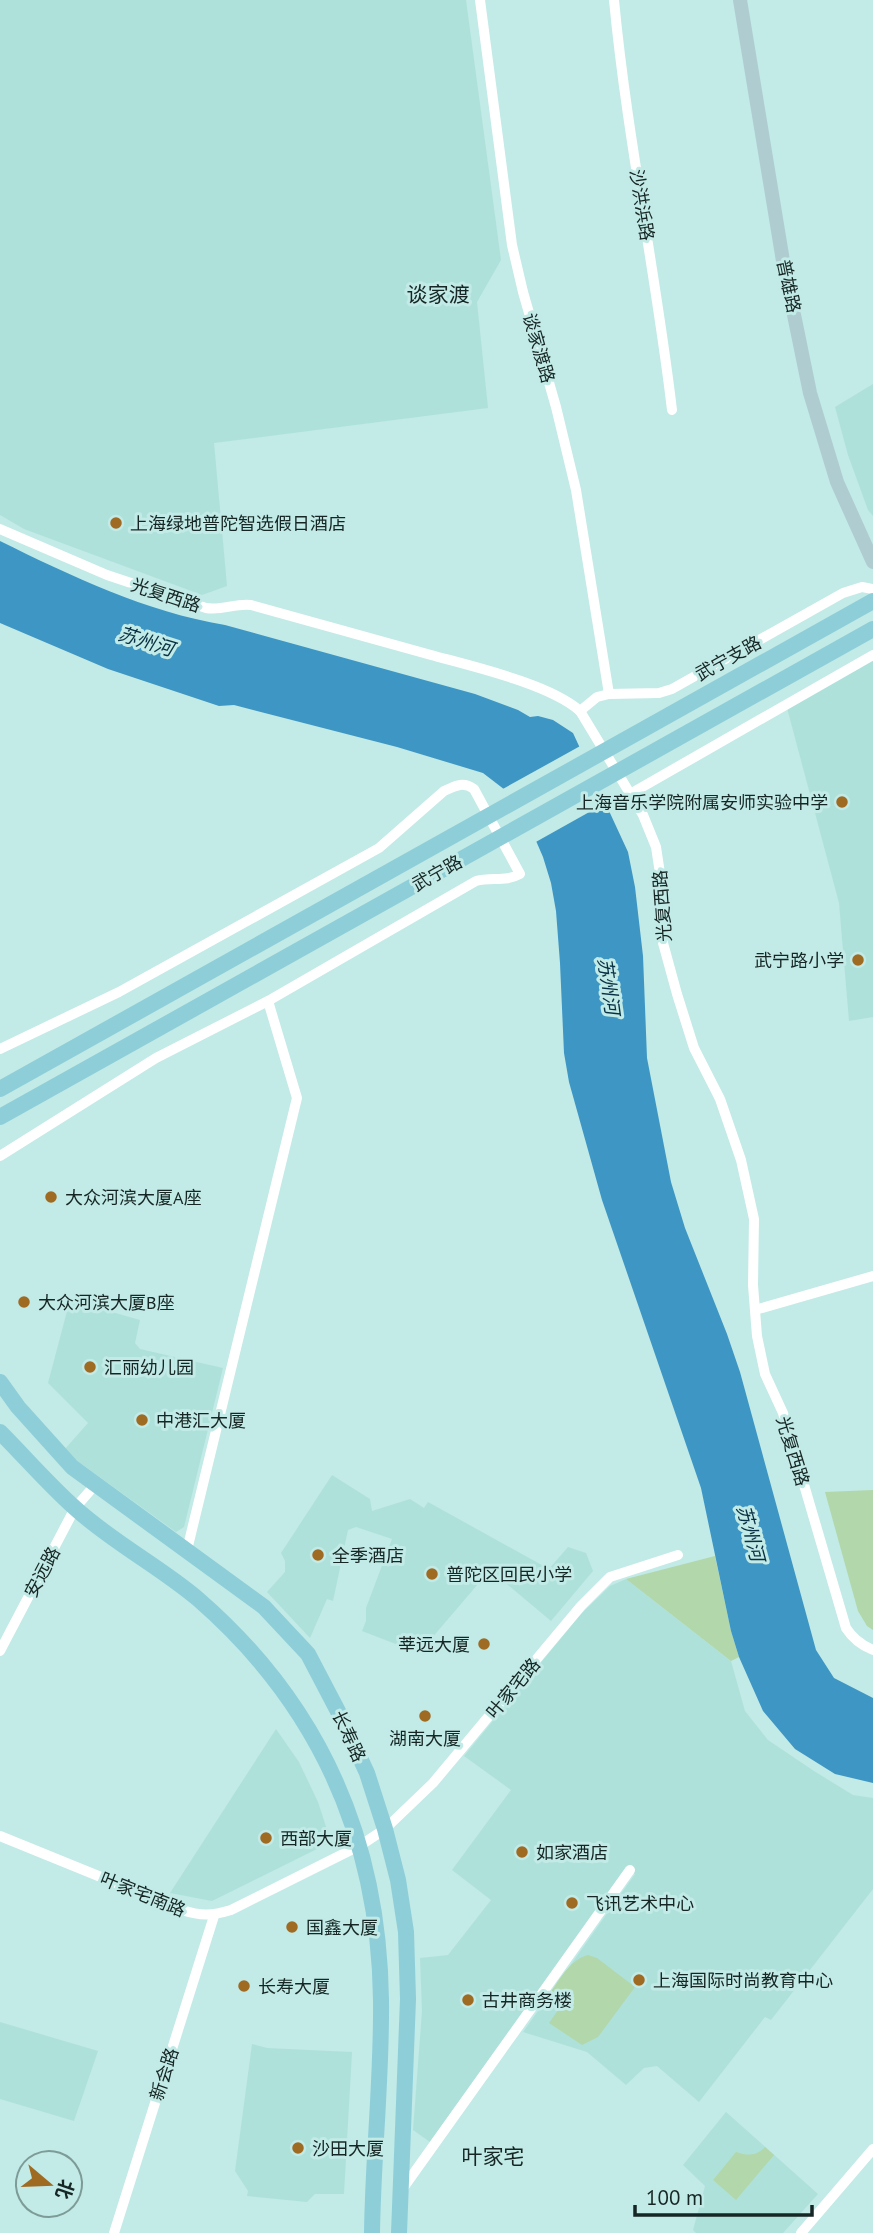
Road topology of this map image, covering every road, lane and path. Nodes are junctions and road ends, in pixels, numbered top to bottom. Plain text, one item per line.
1 (480, 0) edge
2 (614, 0) edge
3 (740, 0) edge
4 (672, 410) dead end
5 (0, 529) edge
6 (873, 562) edge
7 (873, 589) edge
8 (873, 601) edge
9 (870, 630) edge
10 (873, 655) edge
11 (609, 694) junction
12 (580, 711) junction
13 (630, 794) junction
14 (268, 1001) junction
15 (0, 1049) edge
16 (0, 1089) edge
17 (0, 1117) edge
18 (0, 1156) edge
19 (873, 1276) edge
20 (755, 1310) junction
21 (0, 1382) edge
22 (0, 1432) edge
23 (90, 1489) junction
24 (75, 1508) junction
25 (187, 1550) junction
26 (678, 1555) dead end
27 (873, 1650) edge
28 (0, 1651) edge
29 (385, 1829) junction
30 (0, 1836) edge
31 (360, 1845) junction
32 (630, 1870) dead end
33 (214, 1916) junction
34 (873, 2149) edge
35 (400, 2193) junction
36 (114, 2233) edge
37 (372, 2233) edge
38 (399, 2233) edge
39 (801, 2233) edge

1 - 11 street, 谈家渡路
2 - 4 street, 沙洪浜路
3 - 6 main road, 普雄路
5 - 12 street, 光复西路
7 - 11 street, 武宁支路
8 - 16 main road, 武宁路
9 - 17 main road, 武宁路
10 - 13 street
11 - 12 street, 武宁支路
12 - 13 street, 光复西路
13 - 20 street, 光复西路
14 - 15 street
14 - 18 street
14 - 25 street
19 - 20 street
20 - 27 street, 光复西路
21 - 23 main road, 长寿路
22 - 24 main road, 长寿路
23 - 24 street, 安远路
23 - 25 main road, 长寿路
24 - 28 street, 安远路
24 - 31 main road, 长寿路
25 - 29 main road, 长寿路
26 - 29 street, 叶家宅路
29 - 31 street, 叶家宅路
29 - 35 main road, 长寿路
30 - 33 street, 叶家宅南路
31 - 33 street
31 - 37 main road, 长寿路
32 - 35 street
33 - 36 street, 新会路
34 - 39 street
35 - 38 main road, 长寿路

